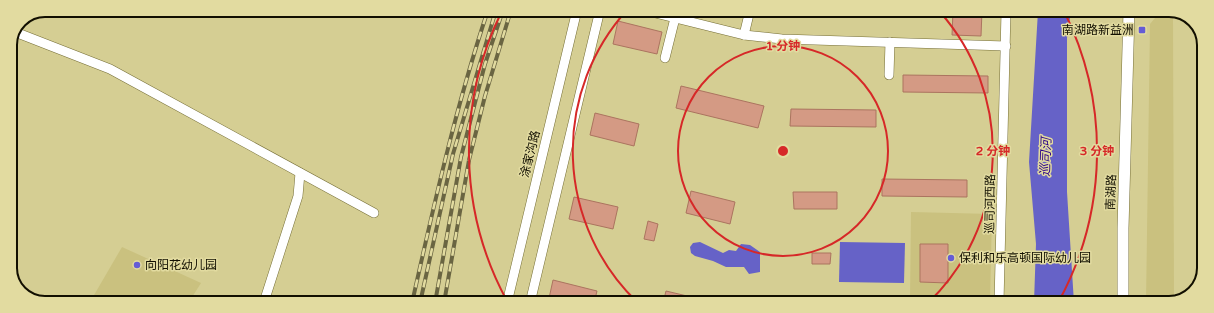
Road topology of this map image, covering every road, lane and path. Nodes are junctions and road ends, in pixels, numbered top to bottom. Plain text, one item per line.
1 (575, 17) edge
2 (598, 17) edge
3 (671, 17) edge
4 (748, 17) edge
5 (1006, 17) edge
6 (1129, 17) edge
7 (675, 18) junction
8 (19, 33) edge
9 (744, 35) junction
10 (890, 42) junction
11 (1006, 46) junction
12 (665, 58) dead end
13 (889, 75) dead end
14 (300, 173) junction
15 (374, 213) dead end
16 (266, 296) edge
17 (508, 296) edge
18 (532, 296) edge
19 (999, 296) edge
20 (1122, 296) edge

1 - 17 street, 涂家沟路
2 - 18 street
3 - 7 street
4 - 9 street
5 - 11 street, 巡司河西路
6 - 20 main road, 南湖路
7 - 9 street
7 - 12 street
8 - 14 street
9 - 10 street
10 - 11 street
10 - 13 street
11 - 19 street, 巡司河西路
14 - 15 street
14 - 16 street

